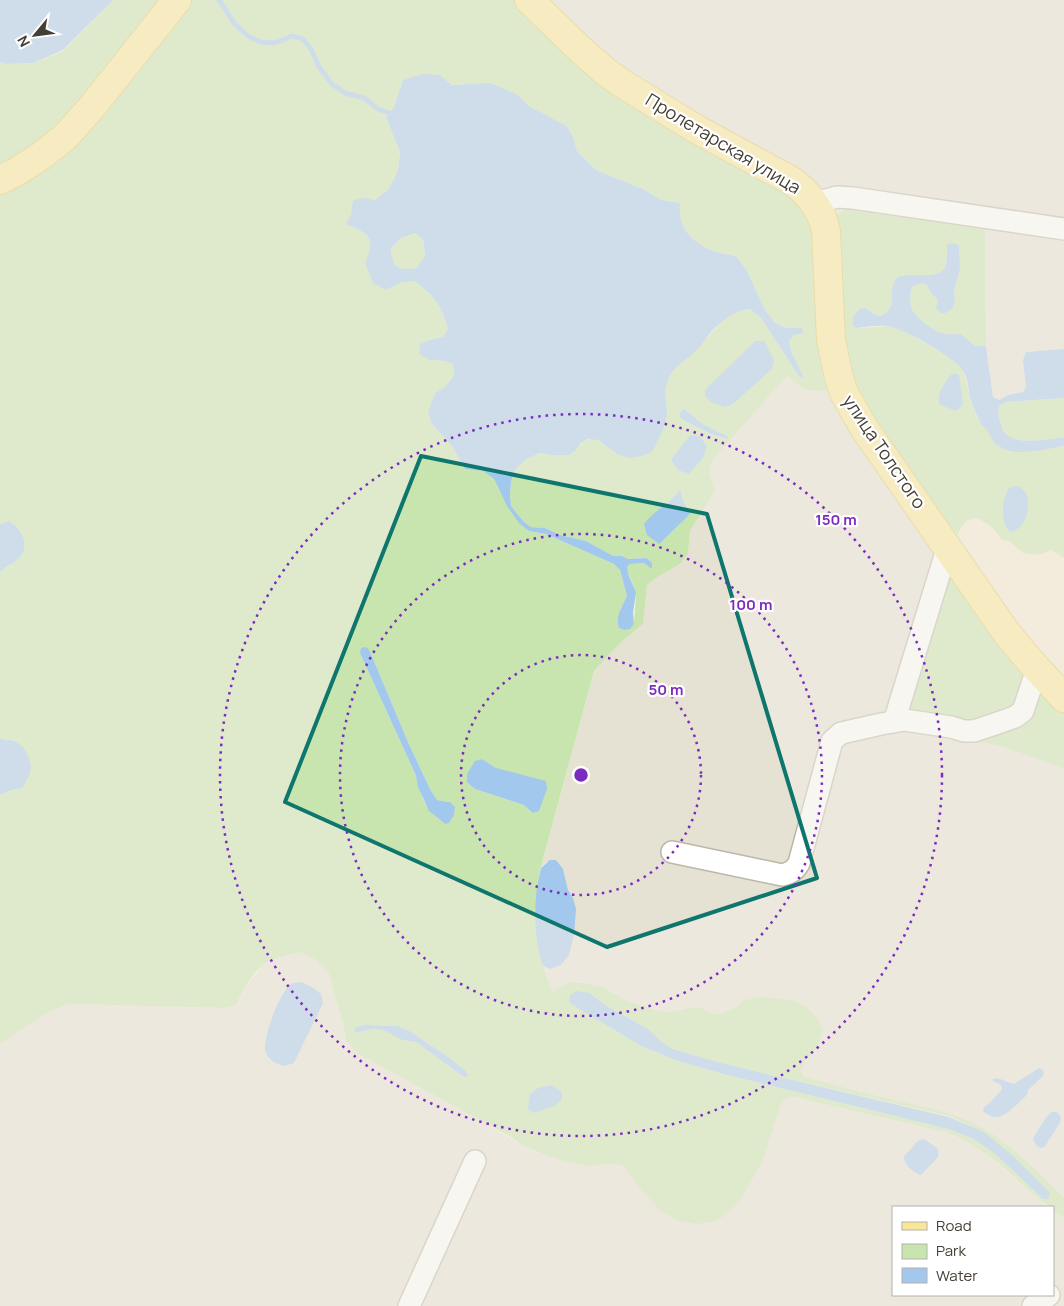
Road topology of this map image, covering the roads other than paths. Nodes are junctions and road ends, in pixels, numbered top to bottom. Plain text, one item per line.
1 (177, 0) edge
2 (529, 0) edge
3 (0, 180) edge
4 (815, 203) junction
5 (1064, 229) edge
6 (948, 546) junction
7 (1037, 669) junction
8 (1064, 698) edge
9 (894, 722) junction
10 (672, 852) dead end
11 (475, 1161) dead end
12 (1048, 1296) edge
13 (409, 1306) edge
14 (1033, 1306) edge

1 - 3 main road
2 - 4 main road, Пролетарская улица
4 - 5 street, Пролетарская улица
4 - 6 main road, улица Толстого
6 - 7 main road, улица Толстого
6 - 9 street
7 - 8 main road, улица Толстого
7 - 9 street
9 - 10 street
11 - 13 street
12 - 14 street

